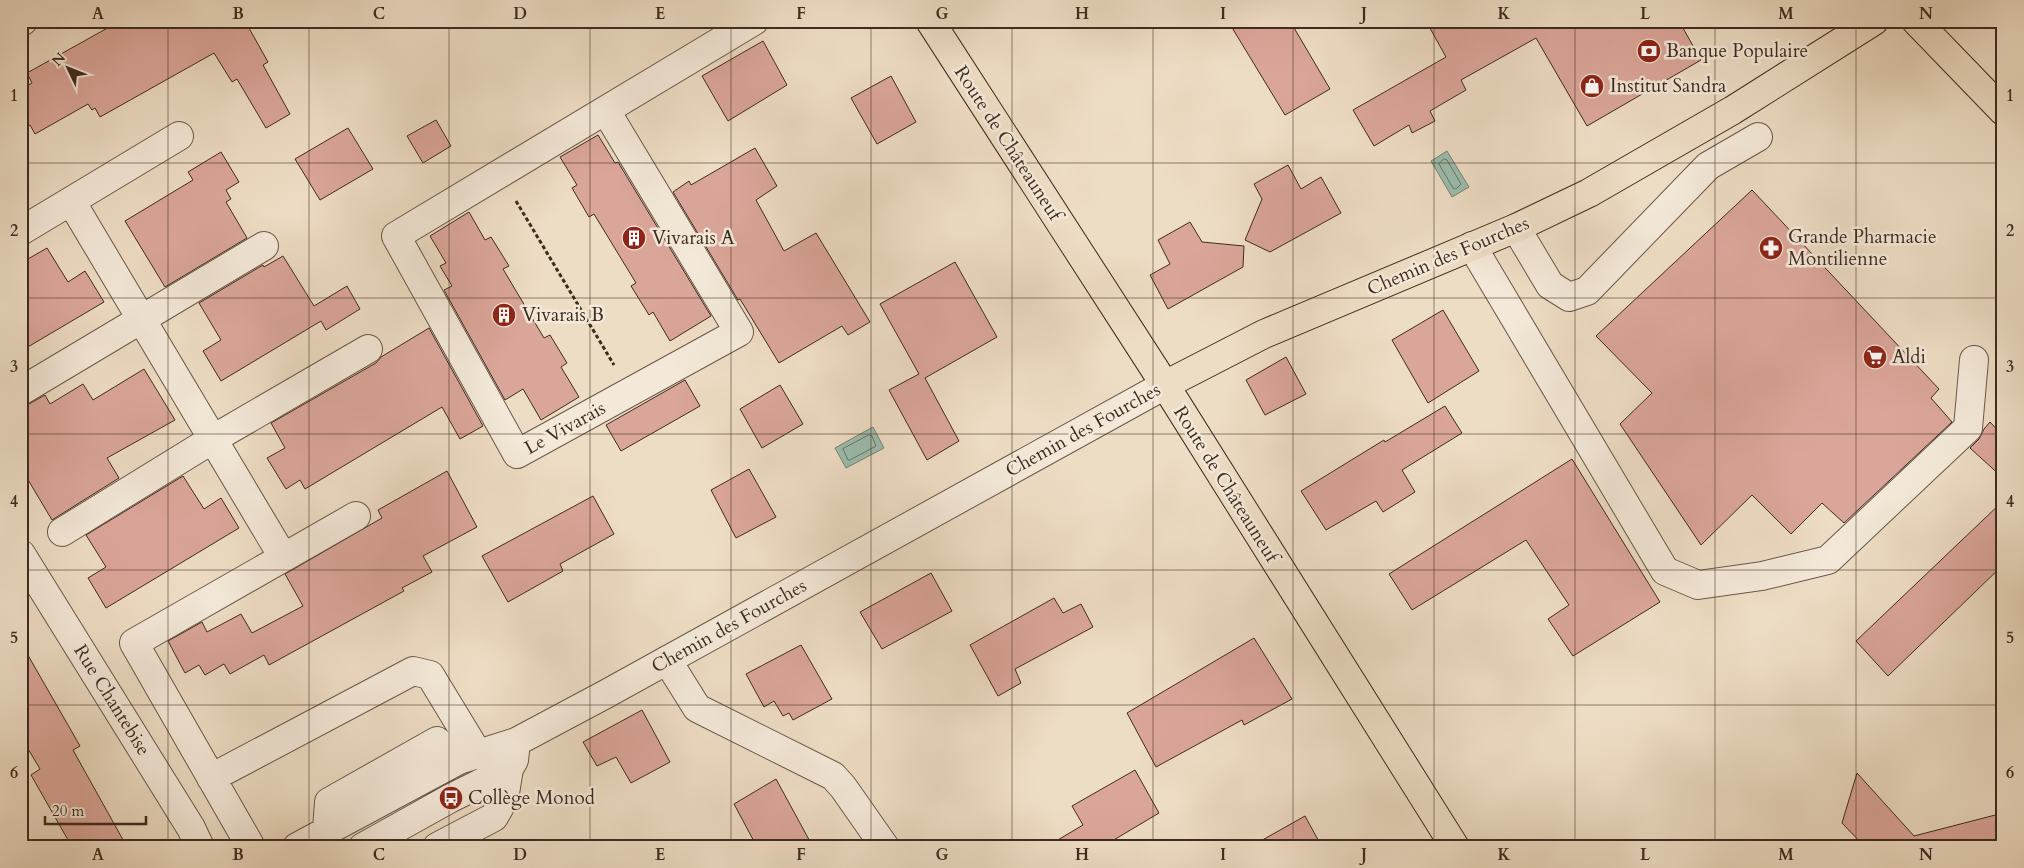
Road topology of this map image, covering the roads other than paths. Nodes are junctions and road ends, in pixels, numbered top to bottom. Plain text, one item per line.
1 (754, 21) edge
2 (930, 21) edge
3 (1874, 21) edge
4 (1916, 21) edge
5 (2003, 110) edge
6 (606, 111) junction
7 (179, 136) dead end
8 (1758, 138) dead end
9 (71, 201) junction
10 (1516, 228) junction
11 (21, 231) edge
12 (264, 246) dead end
13 (1472, 246) junction
14 (143, 320) junction
15 (368, 349) dead end
16 (1974, 360) dead end
17 (1165, 385) junction
18 (21, 391) edge
19 (213, 439) junction
20 (356, 516) dead end
21 (62, 532) dead end
22 (21, 554) edge
23 (283, 557) junction
24 (667, 660) junction
25 (516, 742) junction
26 (468, 757) junction
27 (509, 769) junction
28 (211, 778) junction
29 (200, 847) edge
30 (251, 847) edge
31 (297, 847) edge
32 (363, 847) edge
33 (437, 847) edge
34 (885, 847) edge
35 (1455, 847) edge

1 - 6 street, Le Vivarais
2 - 17 main road, Route de Châteauneuf
3 - 10 main road, Chemin des Fourches
4 - 5 main road
6 - 6 street, Le Vivarais
7 - 9 street
8 - 10 street
9 - 11 street
9 - 14 street
10 - 13 main road, Chemin des Fourches
12 - 14 street
13 - 16 street
13 - 17 main road, Chemin des Fourches
14 - 18 street
14 - 19 street
15 - 19 street
17 - 24 street, Chemin des Fourches
17 - 35 main road, Route de Châteauneuf
19 - 21 street
19 - 23 street
20 - 23 street
22 - 29 street, Rue Chantebise
23 - 28 street
24 - 25 street, Chemin des Fourches
24 - 34 street
25 - 26 street, Chemin des Fourches
25 - 27 street
26 - 28 street
26 - 31 street, Chemin des Fourches
27 - 32 street
27 - 33 street
28 - 30 street

